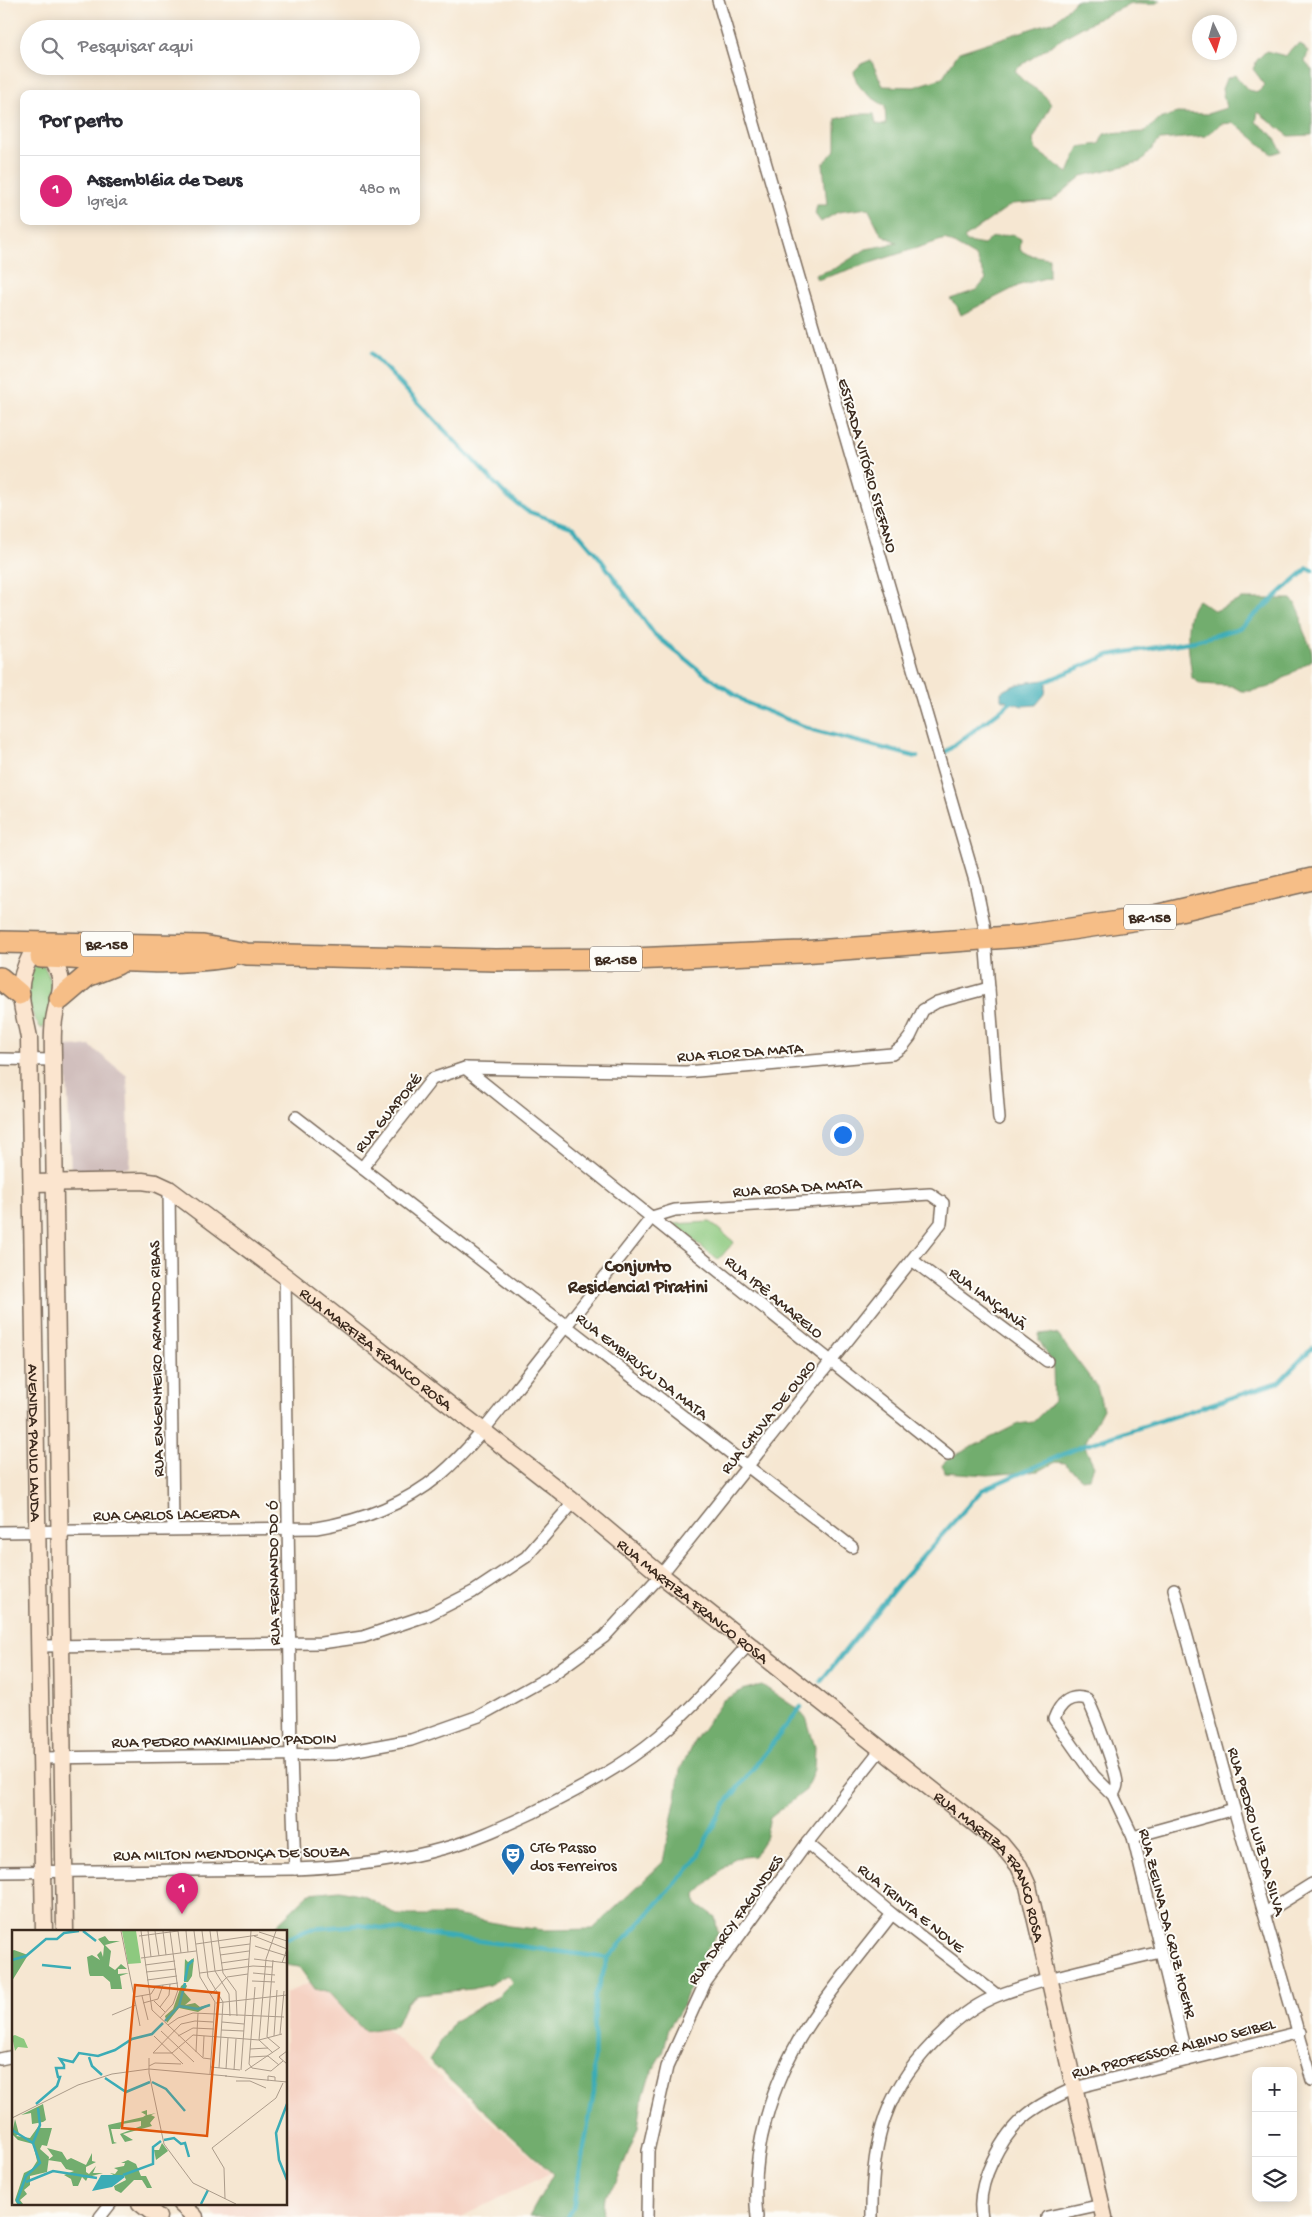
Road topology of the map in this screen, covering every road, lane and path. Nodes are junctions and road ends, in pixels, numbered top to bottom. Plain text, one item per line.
1 (718, 0) edge
2 (1312, 879) edge
3 (985, 940) junction
4 (0, 942) edge
5 (40, 952) junction
6 (247, 954) junction
7 (0, 956) edge
8 (132, 961) junction
9 (0, 978) edge
10 (989, 988) junction
11 (19, 994) junction
12 (60, 999) junction
13 (0, 1059) edge
14 (30, 1059) junction
15 (53, 1060) junction
16 (465, 1068) junction
17 (296, 1117) dead end
18 (999, 1119) dead end
19 (362, 1168) junction
20 (32, 1183) junction
21 (54, 1183) junction
22 (169, 1189) junction
23 (944, 1203) joint
24 (652, 1217) junction
25 (912, 1260) junction
26 (285, 1276) junction
27 (566, 1326) junction
28 (831, 1361) junction
29 (1047, 1361) dead end
30 (483, 1431) junction
31 (948, 1455) dead end
32 (748, 1466) junction
33 (574, 1502) junction
34 (288, 1528) junction
35 (173, 1529) junction
36 (37, 1531) junction
37 (60, 1531) junction
38 (0, 1532) edge
39 (852, 1547) dead end
40 (661, 1575) junction
41 (1174, 1590) dead end
42 (289, 1644) junction
43 (749, 1644) junction
44 (39, 1646) junction
45 (61, 1646) junction
46 (881, 1749) junction
47 (291, 1755) junction
48 (41, 1758) junction
49 (63, 1758) junction
50 (1113, 1796) junction
51 (1234, 1809) junction
52 (1133, 1837) junction
53 (807, 1843) junction
54 (294, 1870) junction
55 (43, 1871) junction
56 (64, 1871) junction
57 (0, 1872) edge
58 (1312, 1884) edge
59 (892, 1914) junction
60 (1265, 1914) junction
61 (44, 1930) edge
62 (65, 1930) edge
63 (1160, 1952) junction
64 (1048, 1980) junction
65 (997, 1995) junction
66 (1300, 2032) junction
67 (1187, 2060) junction
68 (1312, 2080) edge
69 (1075, 2088) junction
70 (110, 2204) edge
71 (141, 2204) edge
72 (181, 2204) edge
73 (1103, 2211) edge
74 (100, 2217) edge
75 (158, 2217) edge
76 (195, 2217) edge
77 (646, 2217) edge
78 (757, 2217) edge
79 (872, 2217) edge
80 (982, 2217) edge
81 (1047, 2217) edge

1 - 3 street, ESTRADA VITÓRIO STEFANO
2 - 3 highway, BR-158
3 - 6 highway, BR-158
3 - 10 street
4 - 5 highway, BR-158
5 - 6 highway, BR-158
5 - 7 highway, BR-158
5 - 8 highway, BR-158
5 - 11 main road, AVENIDA PAULO LAUDA
5 - 12 main road, AVENIDA PAULO LAUDA
6 - 8 highway, BR-158
8 - 12 highway
9 - 11 highway
10 - 16 street, RUA FLOR DA MATA
10 - 18 street
11 - 14 main road, AVENIDA PAULO LAUDA
12 - 15 main road, AVENIDA PAULO LAUDA
13 - 14 street
14 - 15 street
14 - 20 main road, AVENIDA PAULO LAUDA
15 - 21 main road, AVENIDA PAULO LAUDA
16 - 19 street, RUA GUAPORÉ
16 - 24 street, RUA IPÊ AMARELO
17 - 19 street, RUA EMBIRUÇU DA MATA
19 - 27 street, RUA EMBIRUÇU DA MATA
20 - 21 main road, RUA MARFIZA FRANCO ROSA
20 - 36 main road, AVENIDA PAULO LAUDA
21 - 22 main road, RUA MARFIZA FRANCO ROSA
21 - 37 main road, AVENIDA PAULO LAUDA
22 - 26 main road, RUA MARFIZA FRANCO ROSA
22 - 35 street, RUA ENGENHEIRO ARMANDO RIBAS
23 - 24 street, RUA ROSA DA MATA
23 - 25 street, RUA CHUVA DE OURO
24 - 27 street, RUA CARLOS LACERDA
24 - 28 street, RUA IPÊ AMARELO
25 - 28 street, RUA CHUVA DE OURO
25 - 29 street, RUA IANÇANÃ
26 - 30 main road, RUA MARFIZA FRANCO ROSA
26 - 34 street, RUA FERNANDO DO Ó
27 - 30 street, RUA CARLOS LACERDA
27 - 32 street, RUA EMBIRUÇU DA MATA
28 - 31 street, RUA IPÊ AMARELO
28 - 32 street, RUA CHUVA DE OURO
30 - 33 main road, RUA MARFIZA FRANCO ROSA
30 - 34 street, RUA CARLOS LACERDA
32 - 39 street, RUA EMBIRUÇU DA MATA
32 - 40 street, RUA CHUVA DE OURO
33 - 40 main road, RUA MARFIZA FRANCO ROSA
33 - 42 street
34 - 35 street, RUA CARLOS LACERDA
34 - 42 street, RUA FERNANDO DO Ó
35 - 37 street, RUA CARLOS LACERDA
36 - 37 street, RUA CARLOS LACERDA
36 - 38 street
36 - 44 main road, AVENIDA PAULO LAUDA
37 - 45 main road, AVENIDA PAULO LAUDA
40 - 43 main road, RUA MARFIZA FRANCO ROSA
40 - 47 street, RUA PEDRO MAXIMILIANO PADOIN
41 - 51 street, RUA PEDRO LUIZ DA SILVA
42 - 45 street
42 - 47 street, RUA FERNANDO DO Ó
43 - 46 main road, RUA MARFIZA FRANCO ROSA
43 - 54 street, RUA MILTON MENDONÇA DE SOUZA
44 - 45 street
44 - 48 main road, AVENIDA PAULO LAUDA
45 - 49 main road, AVENIDA PAULO LAUDA
46 - 53 street, RUA DARCY FAGUNDES
46 - 64 main road, RUA MARFIZA FRANCO ROSA
47 - 49 street, RUA PEDRO MAXIMILIANO PADOIN
47 - 54 street, RUA FERNANDO DO Ó
48 - 49 street, RUA PEDRO MAXIMILIANO PADOIN
48 - 55 main road, AVENIDA PAULO LAUDA
49 - 56 main road, AVENIDA PAULO LAUDA
50 - 50 street, RUA ZELINA DA CRUZ HOEHR
50 - 52 street, RUA ZELINA DA CRUZ HOEHR
51 - 52 street
51 - 60 street, RUA PEDRO LUIZ DA SILVA
52 - 63 street, RUA ZELINA DA CRUZ HOEHR
53 - 59 street, RUA TRINTA E NOVE
53 - 77 street, RUA DARCY FAGUNDES
54 - 56 street, RUA MILTON MENDONÇA DE SOUZA
55 - 56 street, RUA MILTON MENDONÇA DE SOUZA
55 - 57 street
55 - 61 main road, AVENIDA PAULO LAUDA
56 - 62 main road, AVENIDA PAULO LAUDA
58 - 60 street
59 - 65 street, RUA TRINTA E NOVE
59 - 78 street
60 - 66 street, RUA PEDRO LUIZ DA SILVA
63 - 64 street
63 - 67 street, RUA ZELINA DA CRUZ HOEHR
64 - 65 street
64 - 69 main road, RUA MARFIZA FRANCO ROSA
65 - 79 street
66 - 67 street, RUA PROFESSOR ALBINO SEIBEL
66 - 68 street, RUA PEDRO LUIZ DA SILVA
67 - 69 street, RUA PROFESSOR ALBINO SEIBEL
69 - 73 main road, RUA MARFIZA FRANCO ROSA
69 - 80 street, RUA PROFESSOR ALBINO SEIBEL
70 - 74 street
71 - 75 main road
72 - 76 main road
73 - 81 street

